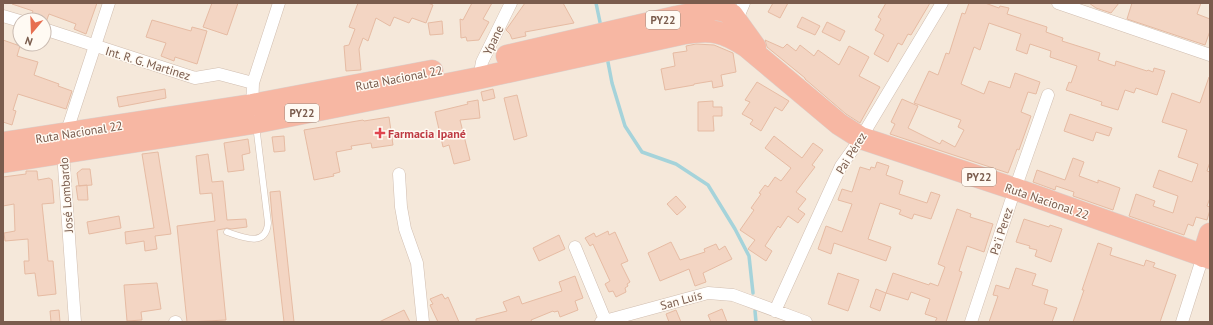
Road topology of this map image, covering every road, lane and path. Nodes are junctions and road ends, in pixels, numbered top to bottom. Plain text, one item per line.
1 (109, 3) edge
2 (279, 3) edge
3 (511, 3) edge
4 (942, 3) edge
5 (1058, 3) edge
6 (729, 14) edge
7 (52, 32) edge
8 (95, 46) junction
9 (1210, 56) edge
10 (480, 70) junction
11 (253, 83) junction
12 (1048, 94) dead end
13 (253, 116) junction
14 (860, 138) junction
15 (3, 143) edge
16 (65, 143) junction
17 (3, 162) edge
18 (399, 174) dead end
19 (1015, 189) junction
20 (227, 232) dead end
21 (1210, 234) edge
22 (575, 247) dead end
23 (1207, 257) edge
24 (775, 311) junction
25 (75, 322) edge
26 (423, 322) edge
27 (604, 322) edge
28 (806, 322) edge
29 (971, 322) edge
30 (1182, 322) edge

1 - 8 street, José Lombardo
2 - 11 street
3 - 10 street, Ypane
4 - 14 street, Pai Pérez
5 - 9 street
6 - 10 highway, Ruta Nacional 22 / PY22
6 - 14 highway, Ruta Nacional 22 / PY22
7 - 8 street, Int. R. G. Martinez
8 - 11 street, Int. R. G. Martinez
8 - 16 street, José Lombardo
10 - 13 highway, Ruta Nacional 22 / PY22
11 - 13 street
12 - 19 street, Pa'i Perez
13 - 16 highway, Ruta Nacional 22 / PY22
13 - 20 lane
14 - 19 highway, Ruta Nacional 22 / PY22
14 - 24 street, Pai Pérez
15 - 16 highway, Ruta Nacional 22 / PY22
16 - 17 highway, Ruta Nacional 22 / PY22
16 - 25 street, José Lombardo
18 - 26 street
19 - 23 highway, Ruta Nacional 22 / PY22
19 - 29 street, Pa'i Perez
21 - 23 highway
22 - 27 street
23 - 30 street
24 - 27 street, San Luis
24 - 28 street, San Luis

